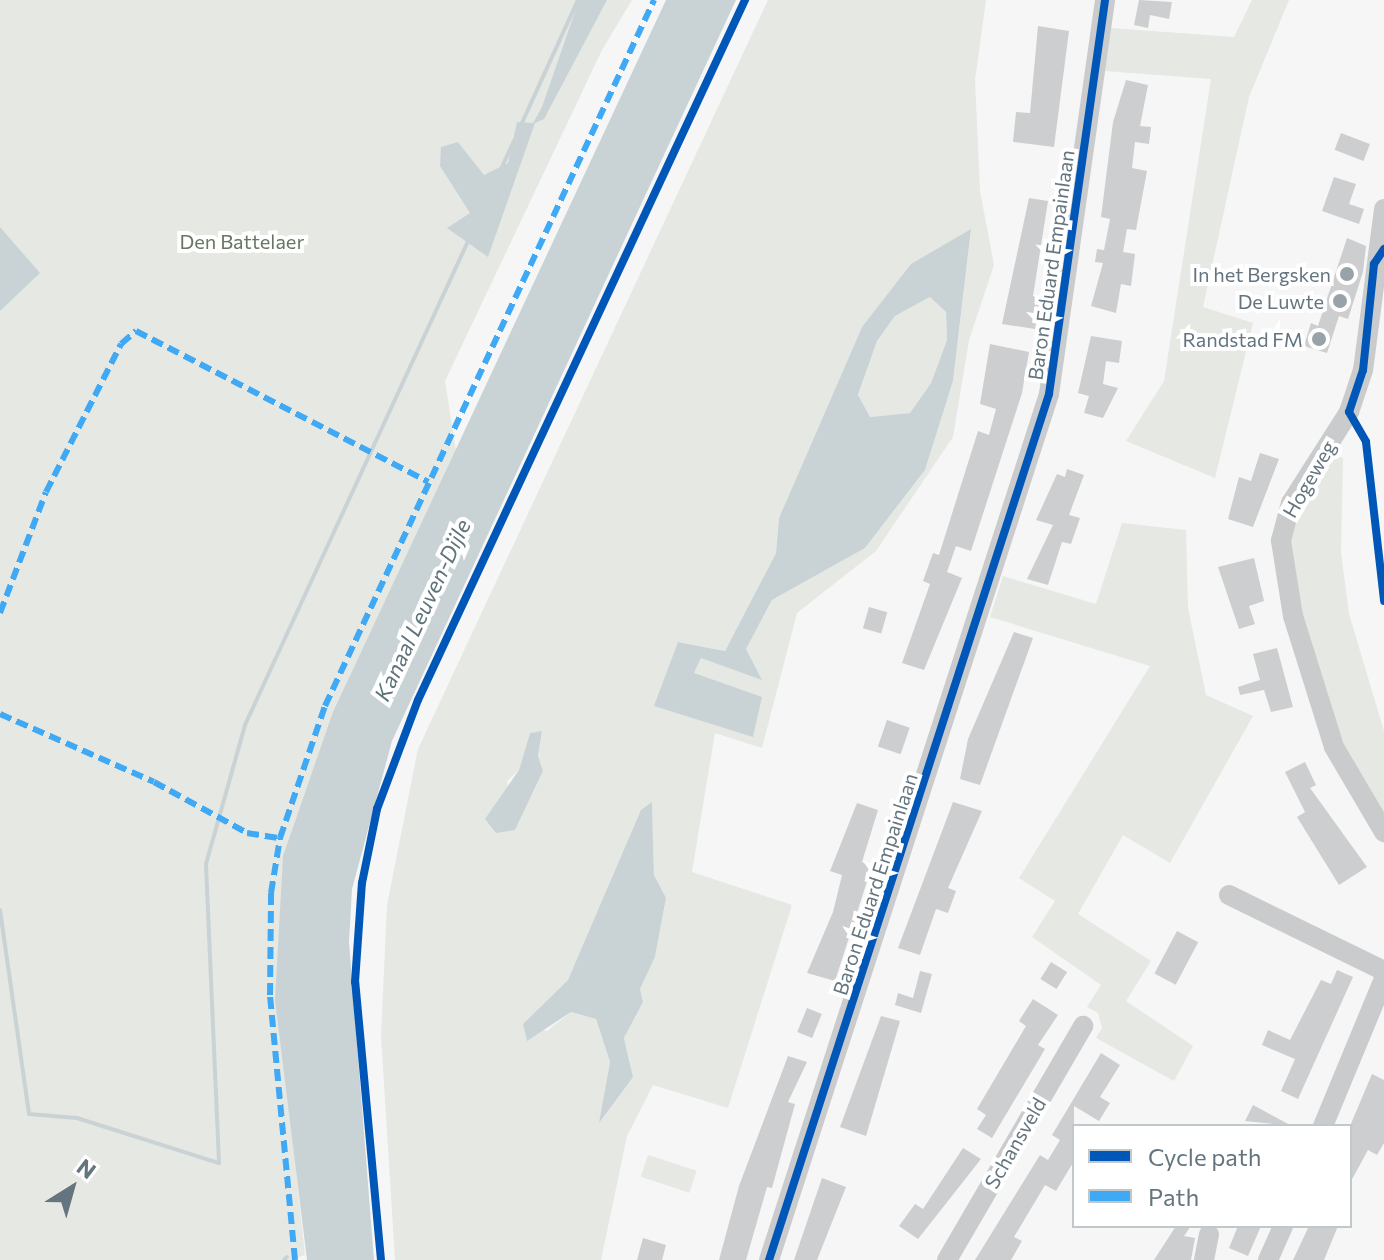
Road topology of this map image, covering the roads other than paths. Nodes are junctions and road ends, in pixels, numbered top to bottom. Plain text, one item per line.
1 (1105, 0) edge
2 (1384, 209) edge
3 (1384, 832) edge
4 (1229, 895) dead end
5 (1384, 971) edge
6 (1384, 979) edge
7 (1083, 1026) dead end
8 (1324, 1124) edge
9 (1282, 1228) edge
10 (1209, 1234) dead end
11 (769, 1260) edge
12 (947, 1260) edge
13 (1204, 1260) edge
14 (1268, 1260) edge

1 - 11 street, Baron Eduard Empainlaan
2 - 3 street, Hogeweg
4 - 5 street
6 - 8 street
7 - 12 street, Schansveld
9 - 14 street
10 - 13 street

